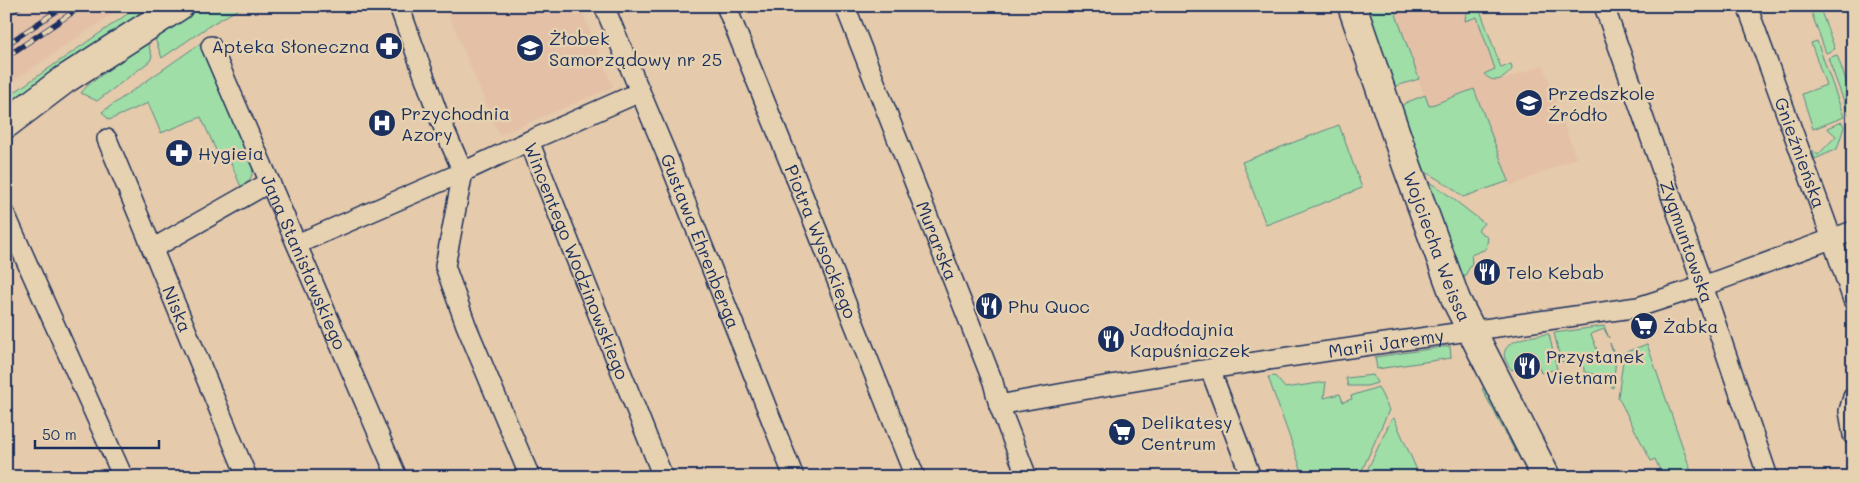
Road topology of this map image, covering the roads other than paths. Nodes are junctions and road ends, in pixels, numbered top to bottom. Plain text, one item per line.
1 (179, 6) edge
2 (399, 6) edge
3 (604, 6) edge
4 (726, 6) edge
5 (845, 6) edge
6 (1352, 6) edge
7 (1604, 6) edge
8 (1747, 6) edge
9 (211, 46) dead end
10 (640, 92) junction
11 (6, 124) edge
12 (107, 140) dead end
13 (529, 141) junction
14 (463, 172) junction
15 (270, 182) junction
16 (6, 216) edge
17 (1853, 231) edge
18 (1832, 238) junction
19 (297, 244) junction
20 (152, 250) junction
21 (1703, 286) junction
22 (1853, 300) edge
23 (1471, 332) junction
24 (1210, 369) junction
25 (1853, 397) edge
26 (999, 405) junction
27 (1853, 435) edge
28 (122, 477) edge
29 (247, 477) edge
30 (397, 477) edge
31 (530, 477) edge
32 (663, 477) edge
33 (794, 477) edge
34 (915, 477) edge
35 (1027, 477) edge
36 (1251, 477) edge
37 (1546, 477) edge
38 (1768, 477) edge

1 - 11 street
2 - 14 street
3 - 10 street, Gustawa Ehrenberga
4 - 34 street, Piotra Wysockiego
5 - 26 street, Murarska
6 - 23 street, Wojciecha Weissa
7 - 21 street, Zygmuntowska
8 - 18 street, Gnieźnieńska
9 - 15 street, Jana Stanisławskiego
10 - 13 street
10 - 33 street, Gustawa Ehrenberga
12 - 20 street, Niska
13 - 14 street, Wincentego Wodzinowskiego
13 - 32 street, Wincentego Wodzinowskiego
14 - 19 street, Wincentego Wodzinowskiego
14 - 31 street
15 - 19 street, Jana Stanisławskiego
15 - 20 street
16 - 28 street
17 - 18 street, Marii Jaremy
18 - 21 street, Marii Jaremy
18 - 22 street, Gnieźnieńska
19 - 30 street, Jana Stanisławskiego
20 - 29 street, Niska
21 - 23 street, Marii Jaremy
21 - 38 street, Zygmuntowska
23 - 24 street, Marii Jaremy
23 - 37 street, Wojciecha Weissa
24 - 26 street, Marii Jaremy
24 - 36 street
25 - 27 street
26 - 35 street, Murarska

